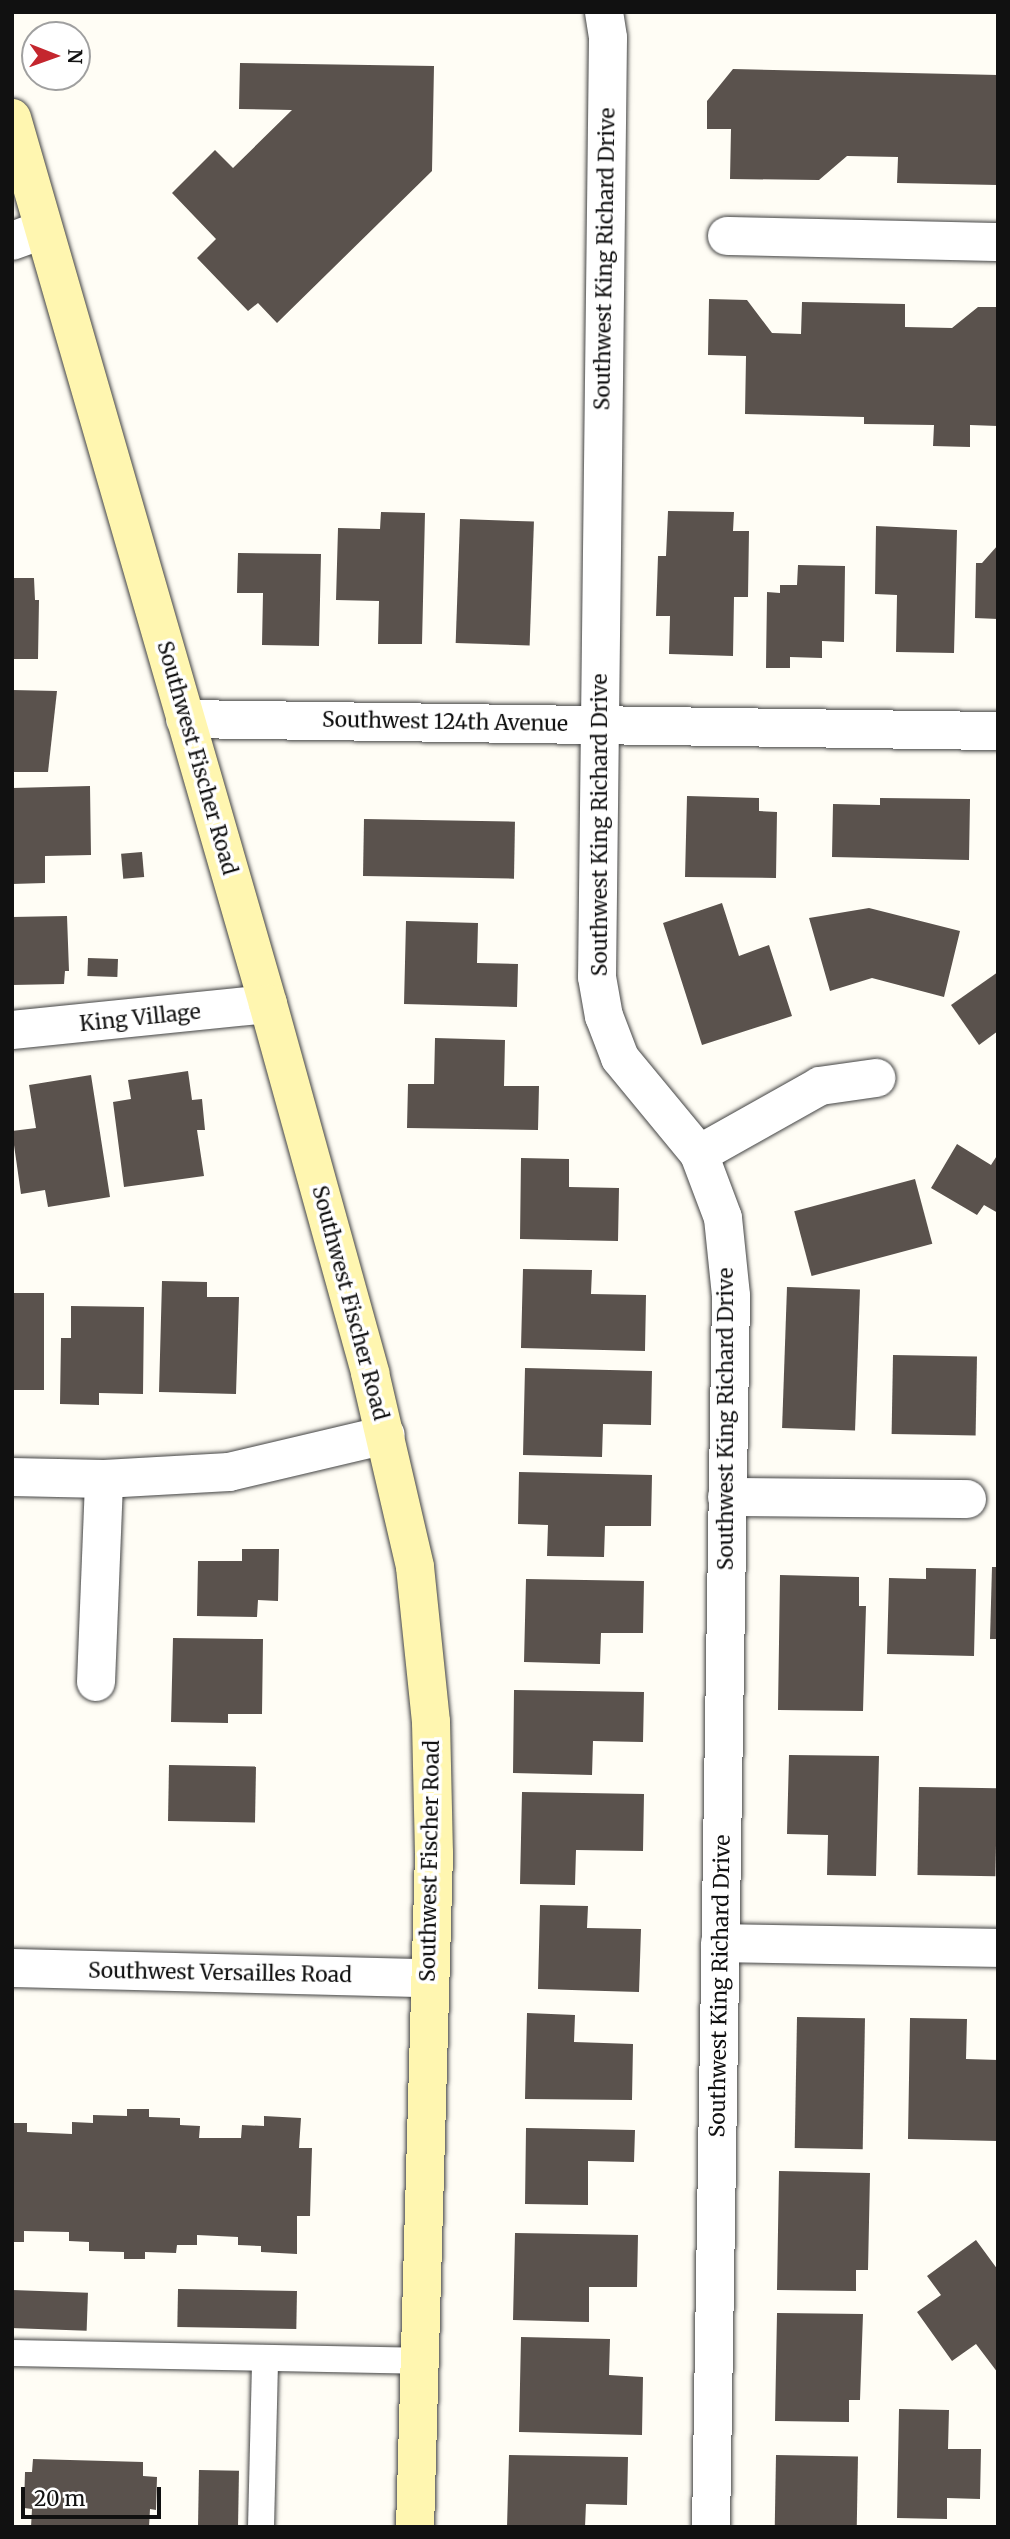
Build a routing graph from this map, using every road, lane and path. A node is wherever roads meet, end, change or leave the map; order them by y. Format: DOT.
graph roads {
  1 [pos="604,12"];
  2 [pos="12,118"];
  3 [pos="28,236"];
  4 [pos="727,236"];
  5 [pos="998,242"];
  6 [pos="185,719"];
  7 [pos="600,724"];
  8 [pos="998,731"];
  9 [pos="268,1004"];
  10 [pos="12,1030"];
  11 [pos="876,1079"];
  12 [pos="699,1154"];
  13 [pos="386,1436"];
  14 [pos="12,1477"];
  15 [pos="104,1479"];
  16 [pos="727,1497"];
  17 [pos="967,1499"];
  18 [pos="96,1682"];
  19 [pos="720,1944"];
  20 [pos="998,1948"];
  21 [pos="12,1968"];
  22 [pos="429,1978"];
  23 [pos="12,2353"];
  24 [pos="265,2358"];
  25 [pos="419,2361"];
  26 [pos="261,2527"];
  27 [pos="415,2527"];
  28 [pos="711,2527"];
  1 -- 7 [label="street, Southwest King Richard Drive"];
  2 -- 3 [label="street, Southwest Fischer Road"];
  3 -- 6 [label="street, Southwest Fischer Road"];
  4 -- 5 [label="street"];
  6 -- 7 [label="street, Southwest 124th Avenue"];
  6 -- 9 [label="street, Southwest Fischer Road"];
  7 -- 8 [label="street, Southwest 124th Avenue"];
  7 -- 12 [label="street, Southwest King Richard Drive"];
  9 -- 10 [label="street, King Village"];
  9 -- 13 [label="street, Southwest Fischer Road"];
  11 -- 12 [label="street"];
  12 -- 16 [label="street, Southwest King Richard Drive"];
  13 -- 15 [label="street"];
  13 -- 22 [label="street, Southwest Fischer Road"];
  14 -- 15 [label="street"];
  15 -- 18 [label="street"];
  16 -- 17 [label="street"];
  16 -- 19 [label="street, Southwest King Richard Drive"];
  19 -- 20 [label="street"];
  19 -- 28 [label="street, Southwest King Richard Drive"];
  21 -- 22 [label="street, Southwest Versailles Road"];
  22 -- 25 [label="street, Southwest Fischer Road"];
  23 -- 24 [label="lane"];
  24 -- 25 [label="lane"];
  24 -- 26 [label="lane"];
  25 -- 27 [label="street, Southwest Fischer Road"];
}
